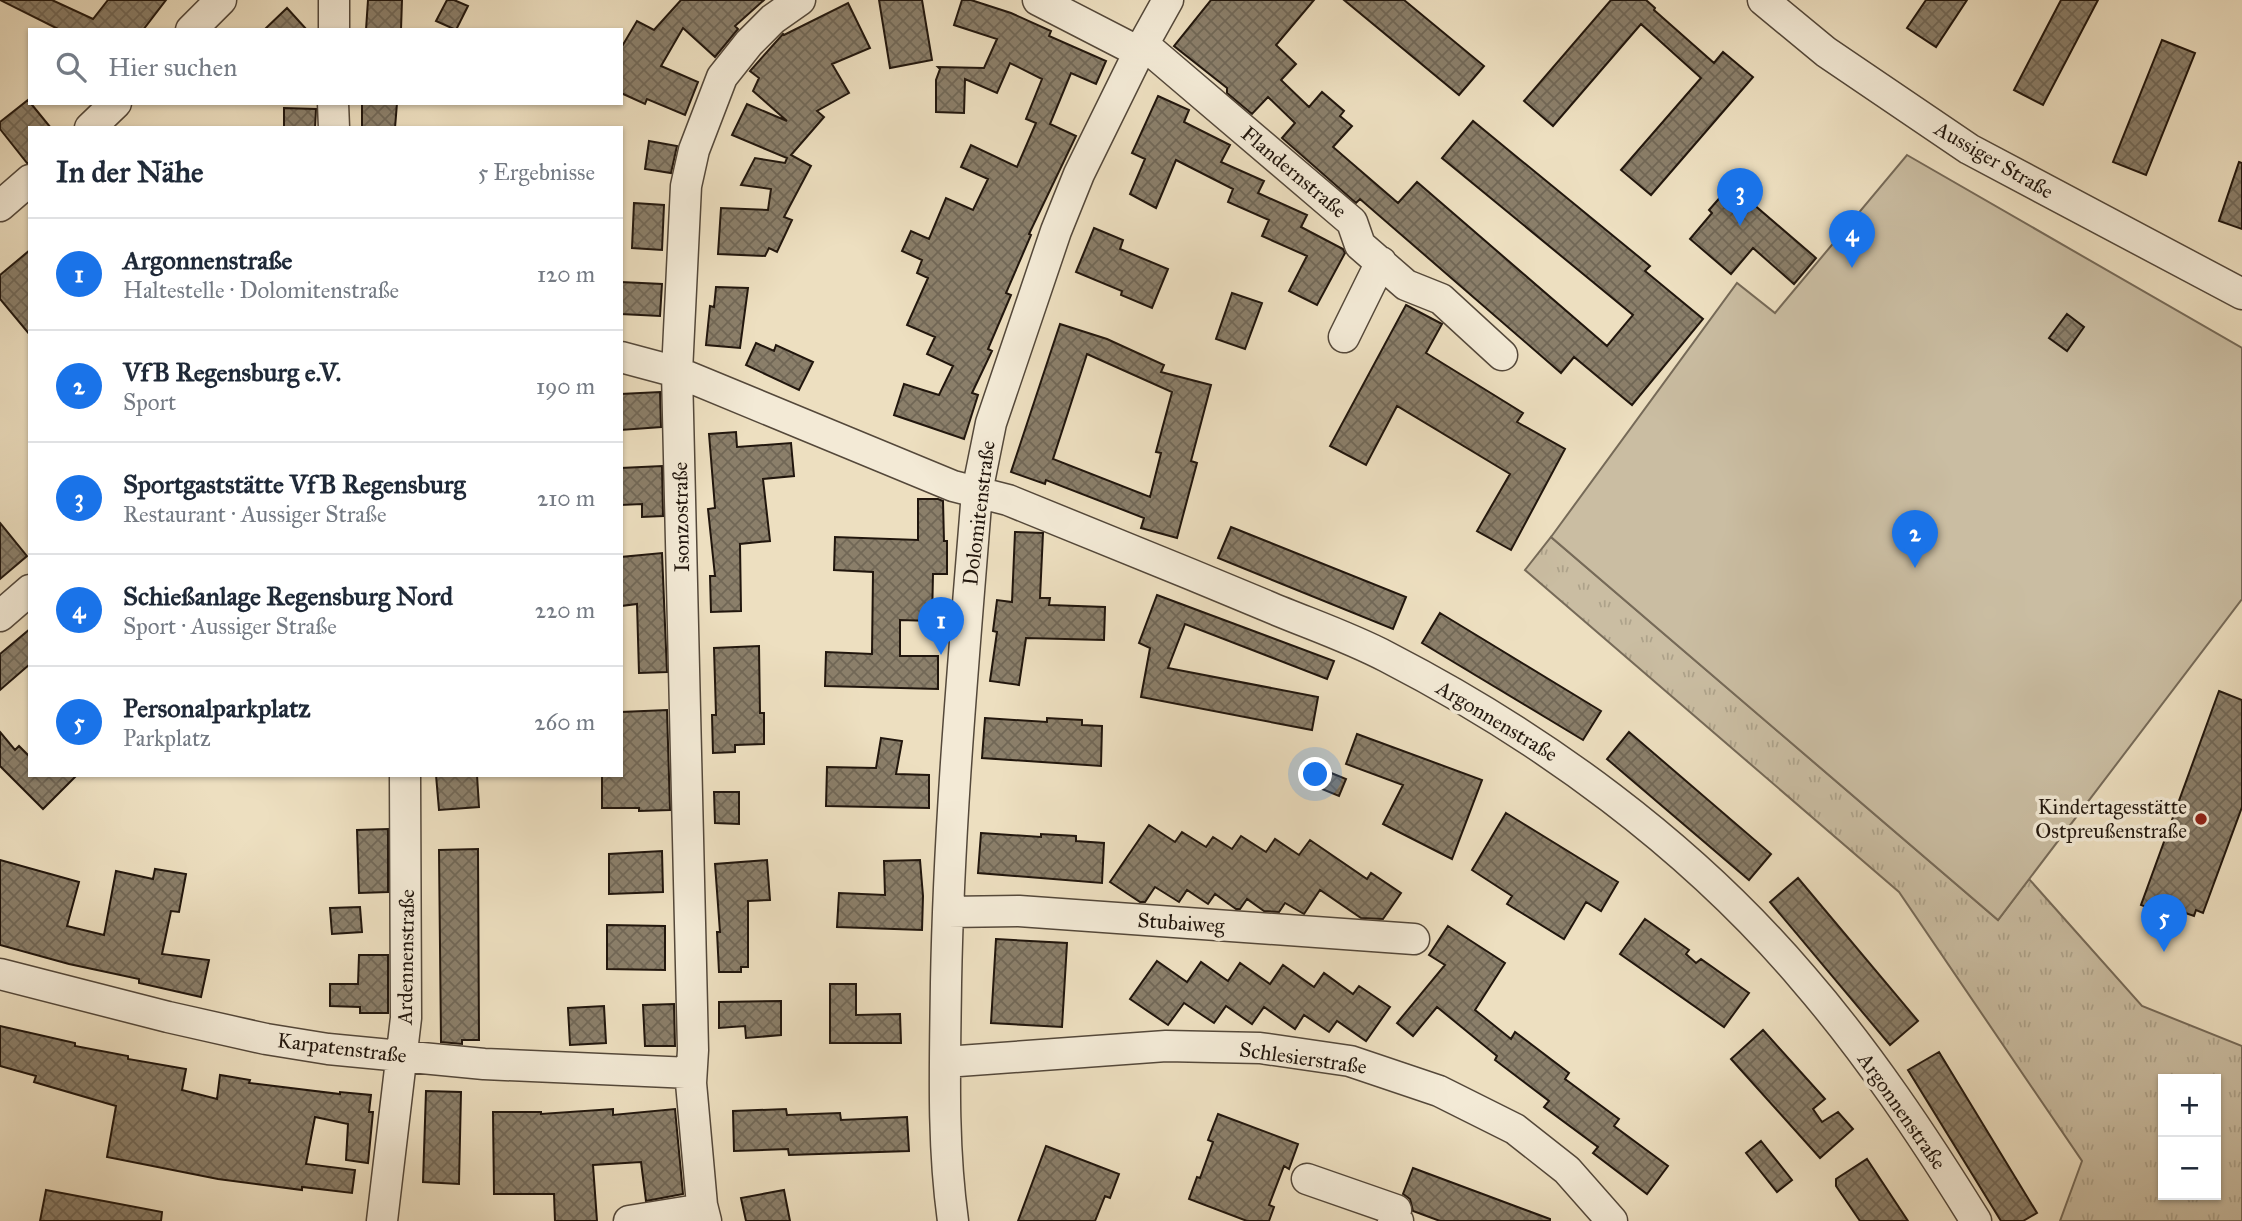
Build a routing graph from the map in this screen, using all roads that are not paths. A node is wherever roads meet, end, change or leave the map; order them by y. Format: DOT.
graph roads {
  1 [pos="221,0"];
  2 [pos="334,0"];
  3 [pos="800,0"];
  4 [pos="1038,0"];
  5 [pos="1168,0"];
  6 [pos="1763,0"];
  7 [pos="193,28"];
  8 [pos="334,28"];
  9 [pos="1141,48"];
  10 [pos="114,105"];
  11 [pos="333,105"];
  12 [pos="92,126"];
  13 [pos="334,126"];
  14 [pos="28,182"];
  15 [pos="0,206"];
  16 [pos="1381,262"];
  17 [pos="2242,294"];
  18 [pos="1344,337"];
  19 [pos="1502,355"];
  20 [pos="623,358"];
  21 [pos="677,372"];
  22 [pos="977,492"];
  23 [pos="28,592"];
  24 [pos="0,616"];
  25 [pos="405,777"];
  26 [pos="948,912"];
  27 [pos="1414,939"];
  28 [pos="0,974"];
  29 [pos="403,1056"];
  30 [pos="945,1062"];
  31 [pos="691,1073"];
  32 [pos="1307,1179"];
  33 [pos="704,1215"];
  34 [pos="383,1221"];
  35 [pos="629,1221"];
  36 [pos="953,1221"];
  37 [pos="1398,1221"];
  38 [pos="1612,1221"];
  39 [pos="1976,1221"];
  1 -- 7 [label="street"];
  2 -- 8 [label="street"];
  3 -- 21 [label="street, Isonzostraße"];
  4 -- 9 [label="street"];
  5 -- 9 [label="street, Dolomitenstraße"];
  6 -- 17 [label="street, Aussiger Straße"];
  9 -- 16 [label="street, Flandernstraße"];
  9 -- 22 [label="street, Dolomitenstraße"];
  10 -- 12 [label="street"];
  11 -- 13 [label="street"];
  14 -- 15 [label="street"];
  16 -- 18 [label="street"];
  16 -- 19 [label="street, Flandernstraße"];
  20 -- 21 [label="street, Argonnenstraße"];
  21 -- 22 [label="street, Argonnenstraße"];
  21 -- 31 [label="street, Isonzostraße"];
  22 -- 26 [label="street, Dolomitenstraße"];
  22 -- 39 [label="street, Argonnenstraße"];
  23 -- 24 [label="street"];
  25 -- 29 [label="street, Ardennenstraße"];
  26 -- 27 [label="street, Stubaiweg"];
  26 -- 30 [label="street, Dolomitenstraße"];
  28 -- 29 [label="street, Karpatenstraße"];
  29 -- 31 [label="street, Karpatenstraße"];
  29 -- 34 [label="street, Ardennenstraße"];
  30 -- 36 [label="street, Dolomitenstraße"];
  30 -- 38 [label="street, Schlesierstraße"];
  31 -- 33 [label="street, Isonzostraße"];
  32 -- 37 [label="street"];
  33 -- 35 [label="street"];
}
